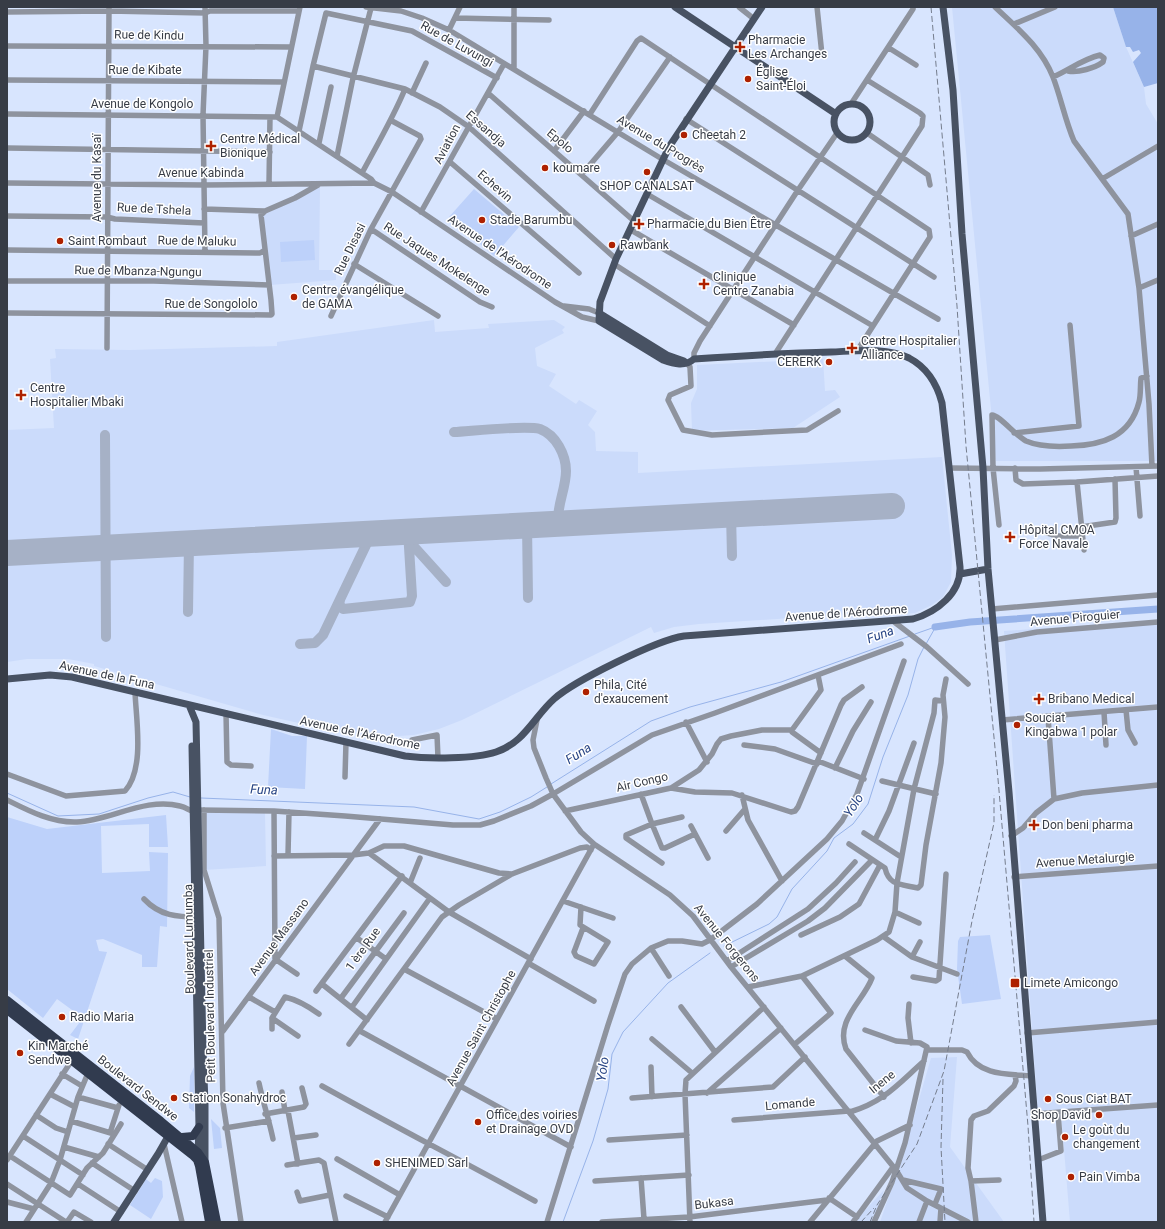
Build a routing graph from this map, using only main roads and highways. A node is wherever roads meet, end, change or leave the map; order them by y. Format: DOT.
graph roads {
  1 [pos="675,7"];
  2 [pos="762,7"];
  3 [pos="942,7"];
  4 [pos="735,48"];
  5 [pos="836,114"];
  6 [pos="988,569"];
  7 [pos="960,574"];
  8 [pos="7,680"];
  9 [pos="186,704"];
  10 [pos="204,709"];
  11 [pos="195,720"];
  12 [pos="198,917"];
  13 [pos="7,1000"];
  14 [pos="7,1010"];
  15 [pos="199,1127"];
  16 [pos="170,1132"];
  17 [pos="182,1137"];
  18 [pos="200,1158"];
  19 [pos="114,1222"];
  20 [pos="209,1222"];
  21 [pos="217,1222"];
  22 [pos="1042,1222"];
  1 -- 4 [label="main road"];
  2 -- 4 [label="main road"];
  3 -- 6 [label="main road"];
  4 -- 5 [label="main road"];
  4 -- 7 [label="main road"];
  5 -- 5 [label="main road"];
  6 -- 7 [label="main road"];
  6 -- 22 [label="main road"];
  7 -- 10 [label="main road, Avenue de l’Aérodrome"];
  8 -- 9 [label="main road, Avenue de la Funa"];
  9 -- 10 [label="main road, Avenue de la Funa"];
  9 -- 11 [label="main road, Boulevard Lumumba"];
  10 -- 11 [label="main road"];
  11 -- 12 [label="main road, Boulevard Lumumba"];
  12 -- 15 [label="main road, Boulevard Lumumba"];
  12 -- 18 [label="main road, Boulevard Lumumba"];
  13 -- 16 [label="highway, Boulevard Sendwe"];
  14 -- 16 [label="highway, Boulevard Sendwe"];
  15 -- 17 [label="highway"];
  15 -- 18 [label="main road, Boulevard Lumumba"];
  16 -- 17 [label="highway, Boulevard Sendwe"];
  16 -- 18 [label="highway, Boulevard Sendwe"];
  16 -- 19 [label="main road"];
  17 -- 18 [label="highway, Boulevard Sendwe"];
  18 -- 20 [label="highway, Boulevard Lumumba"];
  18 -- 21 [label="highway, Boulevard Lumumba"];
}
